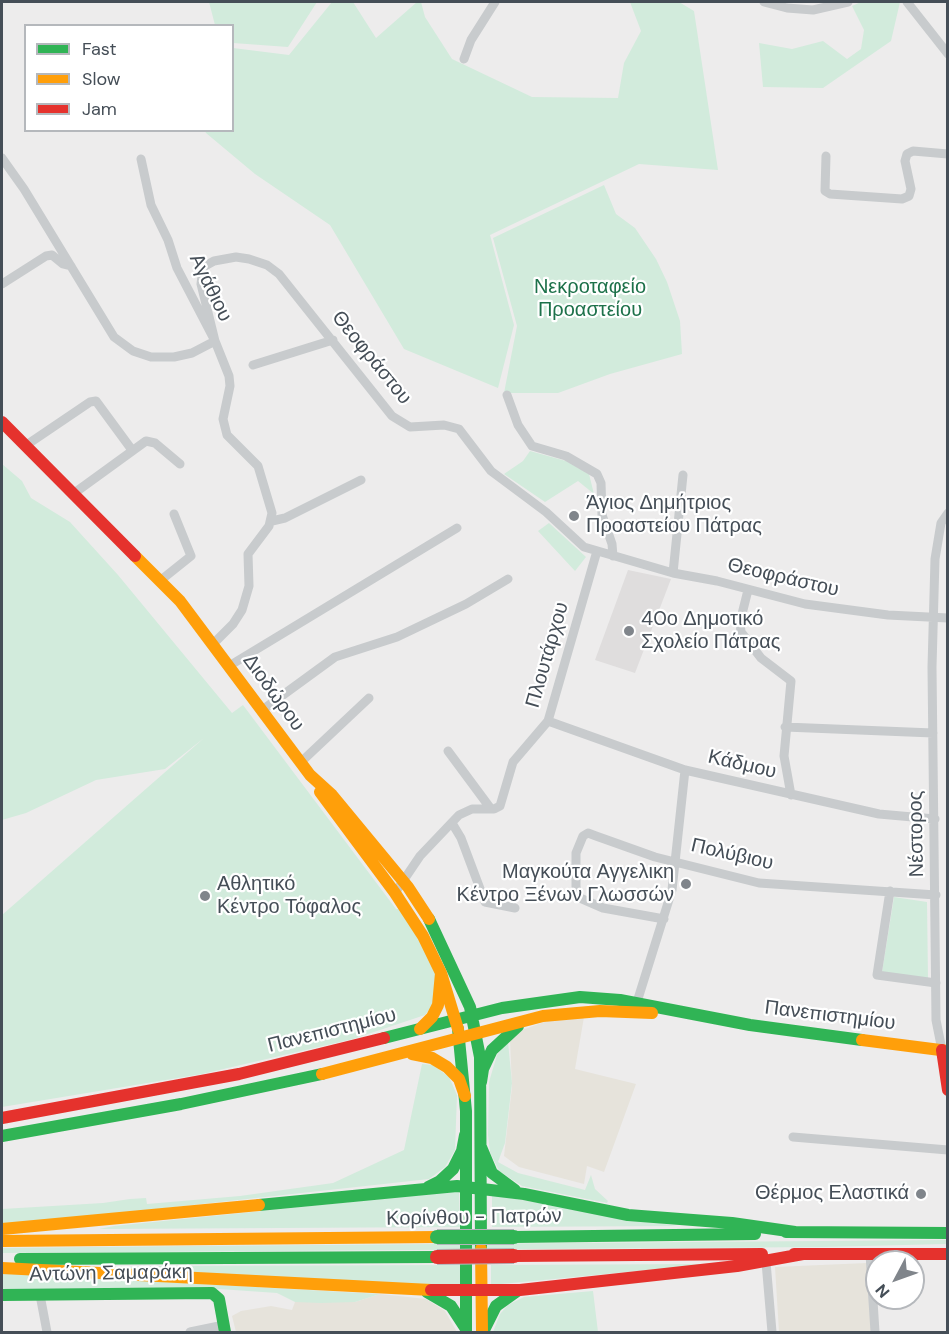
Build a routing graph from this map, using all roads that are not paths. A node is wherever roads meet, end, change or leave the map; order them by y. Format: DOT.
graph roads {
  1 [pos="495,2"];
  2 [pos="764,2"];
  3 [pos="848,2"];
  4 [pos="907,2"];
  5 [pos="948,54"];
  6 [pos="464,58"];
  7 [pos="948,154"];
  8 [pos="826,156"];
  9 [pos="2,158"];
  10 [pos="141,159"];
  11 [pos="71,266"];
  12 [pos="2,284"];
  13 [pos="333,340"];
  14 [pos="215,341"];
  15 [pos="253,365"];
  16 [pos="507,395"];
  17 [pos="2,422"];
  18 [pos="25,447"];
  19 [pos="132,450"];
  20 [pos="180,464"];
  21 [pos="684,475"];
  22 [pos="361,480"];
  23 [pos="73,494"];
  24 [pos="948,513"];
  25 [pos="174,514"];
  26 [pos="272,521"];
  27 [pos="457,528"];
  28 [pos="597,551"];
  29 [pos="613,556"];
  30 [pos="672,573"];
  31 [pos="508,579"];
  32 [pos="161,580"];
  33 [pos="748,590"];
  34 [pos="933,618"];
  35 [pos="948,618"];
  36 [pos="213,644"];
  37 [pos="229,666"];
  38 [pos="369,698"];
  39 [pos="261,711"];
  40 [pos="548,721"];
  41 [pos="785,727"];
  42 [pos="933,733"];
  43 [pos="448,751"];
  44 [pos="301,762"];
  45 [pos="685,770"];
  46 [pos="310,775"];
  47 [pos="791,795"];
  48 [pos="491,809"];
  49 [pos="935,819"];
  50 [pos="452,823"];
  51 [pos="935,833"];
  52 [pos="948,834"];
  53 [pos="675,860"];
  54 [pos="936,876"];
  55 [pos="948,876"];
  56 [pos="403,880"];
  57 [pos="890,891"];
  58 [pos="395,893"];
  59 [pos="936,895"];
  60 [pos="515,908"];
  61 [pos="664,919"];
  62 [pos="937,944"];
  63 [pos="948,945"];
  64 [pos="441,973"];
  65 [pos="936,982"];
  66 [pos="637,1002"];
  67 [pos="672,1012"];
  68 [pos="472,1016"];
  69 [pos="531,1019"];
  70 [pos="456,1020"];
  71 [pos="418,1030"];
  72 [pos="476,1033"];
  73 [pos="461,1038"];
  74 [pos="945,1051"];
  75 [pos="407,1054"];
  76 [pos="481,1082"];
  77 [pos="948,1090"];
  78 [pos="465,1096"];
  79 [pos="2,1118"];
  80 [pos="465,1135"];
  81 [pos="2,1136"];
  82 [pos="793,1137"];
  83 [pos="481,1147"];
  84 [pos="948,1150"];
  85 [pos="465,1187"];
  86 [pos="480,1188"];
  87 [pos="422,1189"];
  88 [pos="524,1194"];
  89 [pos="2,1229"];
  90 [pos="795,1232"];
  91 [pos="948,1233"];
  92 [pos="2,1241"];
  93 [pos="803,1254"];
  94 [pos="865,1254"];
  95 [pos="925,1254"];
  96 [pos="948,1254"];
  97 [pos="2,1259"];
  98 [pos="766,1262"];
  99 [pos="2,1268"];
  100 [pos="417,1290"];
  101 [pos="520,1290"];
  102 [pos="466,1291"];
  103 [pos="481,1291"];
  104 [pos="40,1294"];
  105 [pos="2,1295"];
  106 [pos="874,1310"];
  107 [pos="225,1329"];
  108 [pos="466,1330"];
  109 [pos="47,1332"];
  110 [pos="190,1332"];
  111 [pos="482,1332"];
  112 [pos="772,1332"];
  113 [pos="875,1332"];
  1 -- 6 [label="street"];
  2 -- 3 [label="street"];
  4 -- 5 [label="street"];
  7 -- 8 [label="street"];
  9 -- 11 [label="street"];
  10 -- 14 [label="street, Αγάθιου"];
  11 -- 12 [label="street"];
  11 -- 14 [label="street"];
  13 -- 14 [label="street, Θεοφράστου"];
  13 -- 15 [label="street"];
  13 -- 28 [label="street, Θεοφράστου"];
  14 -- 26 [label="street, Αγάθιου"];
  16 -- 29 [label="street"];
  17 -- 18 [label="main road, Διοδώρου"];
  18 -- 19 [label="street"];
  18 -- 23 [label="main road, Διοδώρου"];
  19 -- 20 [label="street"];
  19 -- 23 [label="street"];
  21 -- 30 [label="street"];
  22 -- 26 [label="street"];
  23 -- 32 [label="main road, Διοδώρου"];
  24 -- 34 [label="street, Νέστορος"];
  25 -- 32 [label="street"];
  26 -- 36 [label="street"];
  27 -- 37 [label="street"];
  28 -- 29 [label="street, Θεοφράστου"];
  28 -- 40 [label="street, Πλουτάρχου"];
  29 -- 30 [label="street, Θεοφράστου"];
  30 -- 33 [label="street, Θεοφράστου"];
  31 -- 39 [label="street"];
  32 -- 36 [label="main road, Διοδώρου"];
  33 -- 34 [label="street, Θεοφράστου"];
  33 -- 41 [label="street"];
  34 -- 35 [label="street, Θεοφράστου"];
  34 -- 42 [label="street, Νέστορος"];
  36 -- 37 [label="main road, Διοδώρου"];
  37 -- 39 [label="main road, Διοδώρου"];
  38 -- 44 [label="street"];
  39 -- 44 [label="main road, Διοδώρου"];
  40 -- 45 [label="street, Κάδμου"];
  40 -- 48 [label="street, Πλουτάρχου"];
  41 -- 42 [label="street"];
  41 -- 47 [label="street"];
  42 -- 49 [label="street, Νέστορος"];
  43 -- 48 [label="street"];
  44 -- 46 [label="main road, Διοδώρου"];
  45 -- 47 [label="street, Κάδμου"];
  45 -- 53 [label="street"];
  46 -- 56 [label="main road, Διοδώρου"];
  46 -- 58 [label="main road"];
  47 -- 49 [label="street, Κάδμου"];
  48 -- 50 [label="street"];
  49 -- 51 [label="street, Νέστορος"];
  50 -- 56 [label="street"];
  50 -- 60 [label="street"];
  51 -- 52 [label="street"];
  51 -- 54 [label="street, Νέστορος"];
  53 -- 57 [label="street, Πολύβιου"];
  53 -- 61 [label="street"];
  53 -- 61 [label="street, Πολύβιου"];
  54 -- 55 [label="street"];
  54 -- 59 [label="street, Νέστορος"];
  56 -- 58 [label="street"];
  56 -- 68 [label="main road, Διοδώρου"];
  57 -- 59 [label="street, Πολύβιου"];
  57 -- 65 [label="street"];
  58 -- 64 [label="main road"];
  59 -- 62 [label="street, Νέστορος"];
  61 -- 66 [label="street"];
  62 -- 63 [label="street"];
  62 -- 65 [label="street, Νέστορος"];
  64 -- 70 [label="main road"];
  64 -- 71 [label="main road"];
  65 -- 74 [label="street, Νέστορος"];
  66 -- 67 [label="main road, Πανεπιστημίου"];
  66 -- 68 [label="main road, Πανεπιστημίου"];
  67 -- 69 [label="main road, Πανεπιστημίου"];
  67 -- 74 [label="main road, Πανεπιστημίου"];
  68 -- 70 [label="main road, Πανεπιστημίου"];
  68 -- 72 [label="main road, Διοδώρου"];
  69 -- 72 [label="main road, Πανεπιστημίου"];
  69 -- 76 [label="main road"];
  70 -- 71 [label="main road, Πανεπιστημίου"];
  70 -- 73 [label="main road"];
  71 -- 79 [label="main road, Πανεπιστημίου"];
  72 -- 73 [label="main road, Πανεπιστημίου"];
  72 -- 76 [label="main road, Διοδώρου"];
  73 -- 75 [label="main road, Πανεπιστημίου"];
  73 -- 78 [label="main road"];
  74 -- 77 [label="main road"];
  75 -- 78 [label="main road"];
  75 -- 81 [label="main road, Πανεπιστημίου"];
  76 -- 83 [label="main road"];
  78 -- 80 [label="main road"];
  80 -- 85 [label="main road"];
  80 -- 87 [label="main road"];
  82 -- 84 [label="street"];
  83 -- 86 [label="main road"];
  83 -- 88 [label="main road"];
  85 -- 86 [label="main road"];
  85 -- 87 [label="main road"];
  85 -- 102 [label="main road"];
  86 -- 88 [label="main road"];
  86 -- 103 [label="main road"];
  87 -- 89 [label="main road"];
  88 -- 90 [label="main road"];
  90 -- 91 [label="main road, Κορίνθου - Πατρών"];
  90 -- 92 [label="main road, Κορίνθου - Πατρών, bridge"];
  93 -- 94 [label="main road, Κορίνθου - Πατρών"];
  93 -- 97 [label="main road, Κορίνθου - Πατρών, bridge"];
  93 -- 98 [label="main road"];
  95 -- 96 [label="main road, Κορίνθου - Πατρών"];
  98 -- 101 [label="main road"];
  98 -- 112 [label="street"];
  99 -- 100 [label="main road"];
  100 -- 102 [label="main road"];
  100 -- 108 [label="main road"];
  101 -- 103 [label="main road"];
  101 -- 111 [label="main road"];
  102 -- 103 [label="main road"];
  102 -- 108 [label="main road"];
  103 -- 111 [label="main road"];
  104 -- 105 [label="main road, Αντώνη Σαμαράκη"];
  104 -- 107 [label="main road, Αντώνη Σαμαράκη"];
  104 -- 109 [label="street"];
  106 -- 113 [label="street"];
  107 -- 110 [label="street"];
}
